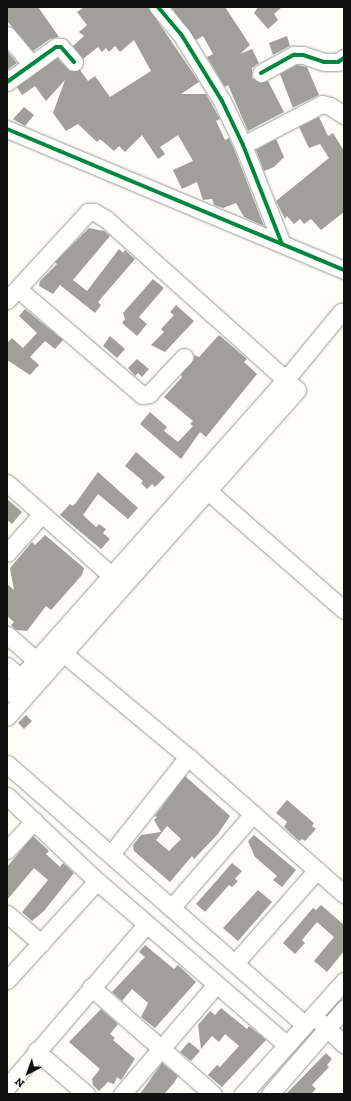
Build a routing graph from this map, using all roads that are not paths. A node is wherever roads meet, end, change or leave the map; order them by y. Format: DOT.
graph roads {
  1 [pos="158,7"];
  2 [pos="7,35"];
  3 [pos="344,58"];
  4 [pos="74,62"];
  5 [pos="31,64"];
  6 [pos="260,73"];
  7 [pos="7,82"];
  8 [pos="344,115"];
  9 [pos="7,129"];
  10 [pos="243,145"];
  11 [pos="282,244"];
  12 [pos="344,270"];
  13 [pos="12,295"];
  14 [pos="341,312"];
  15 [pos="184,357"];
  16 [pos="286,379"];
  17 [pos="7,483"];
  18 [pos="208,492"];
  19 [pos="42,514"];
  20 [pos="7,553"];
  21 [pos="111,575"];
  22 [pos="344,610"];
  23 [pos="7,635"];
  24 [pos="63,653"];
  25 [pos="36,660"];
  26 [pos="7,666"];
  27 [pos="20,678"];
  28 [pos="7,693"];
  29 [pos="7,717"];
  30 [pos="188,757"];
  31 [pos="7,764"];
  32 [pos="7,796"];
  33 [pos="253,814"];
  34 [pos="34,821"];
  35 [pos="7,850"];
  36 [pos="111,854"];
  37 [pos="317,870"];
  38 [pos="97,881"];
  39 [pos="344,894"];
  40 [pos="171,908"];
  41 [pos="7,914"];
  42 [pos="146,925"];
  43 [pos="41,943"];
  44 [pos="235,963"];
  45 [pos="7,980"];
  46 [pos="344,981"];
  47 [pos="215,986"];
  48 [pos="91,987"];
  49 [pos="330,997"];
  50 [pos="344,1010"];
  51 [pos="309,1020"];
  52 [pos="327,1029"];
  53 [pos="344,1044"];
  54 [pos="287,1046"];
  55 [pos="162,1050"];
  56 [pos="36,1051"];
  57 [pos="7,1087"];
  58 [pos="86,1094"];
  59 [pos="122,1094"];
  60 [pos="213,1094"];
  61 [pos="243,1094"];
  62 [pos="270,1094"];
  1 -- 10 [label="street"];
  2 -- 5 [label="street"];
  3 -- 6 [label="street"];
  4 -- 5 [label="street"];
  5 -- 7 [label="street"];
  8 -- 10 [label="street"];
  9 -- 11 [label="street"];
  10 -- 11 [label="street"];
  11 -- 12 [label="street"];
  13 -- 15 [label="street"];
  13 -- 16 [label="street"];
  14 -- 16 [label="street"];
  16 -- 18 [label="street"];
  16 -- 21 [label="street"];
  17 -- 19 [label="street"];
  18 -- 22 [label="street"];
  18 -- 24 [label="street"];
  19 -- 20 [label="street"];
  19 -- 21 [label="street"];
  21 -- 25 [label="street"];
  23 -- 25 [label="street"];
  24 -- 29 [label="street"];
  24 -- 30 [label="street"];
  25 -- 27 [label="street"];
  26 -- 27 [label="street"];
  27 -- 28 [label="street"];
  30 -- 33 [label="street"];
  30 -- 36 [label="street"];
  31 -- 36 [label="street"];
  32 -- 34 [label="street"];
  33 -- 37 [label="street"];
  33 -- 40 [label="street"];
  34 -- 35 [label="street"];
  34 -- 38 [label="street"];
  36 -- 40 [label="street"];
  37 -- 39 [label="street"];
  37 -- 44 [label="street"];
  38 -- 42 [label="street"];
  38 -- 43 [label="street"];
  40 -- 44 [label="street"];
  41 -- 43 [label="street"];
  42 -- 47 [label="street"];
  42 -- 48 [label="street"];
  43 -- 45 [label="street"];
  44 -- 51 [label="street"];
  46 -- 49 [label="street"];
  47 -- 54 [label="street"];
  47 -- 55 [label="street"];
  48 -- 55 [label="street"];
  48 -- 56 [label="street"];
  49 -- 50 [label="street"];
  49 -- 51 [label="street"];
  50 -- 52 [label="street"];
  51 -- 52 [label="street"];
  51 -- 54 [label="street"];
  52 -- 53 [label="street"];
  52 -- 62 [label="street"];
  54 -- 61 [label="street"];
  55 -- 59 [label="street"];
  55 -- 60 [label="street"];
  56 -- 57 [label="street"];
  56 -- 58 [label="street"];
}
